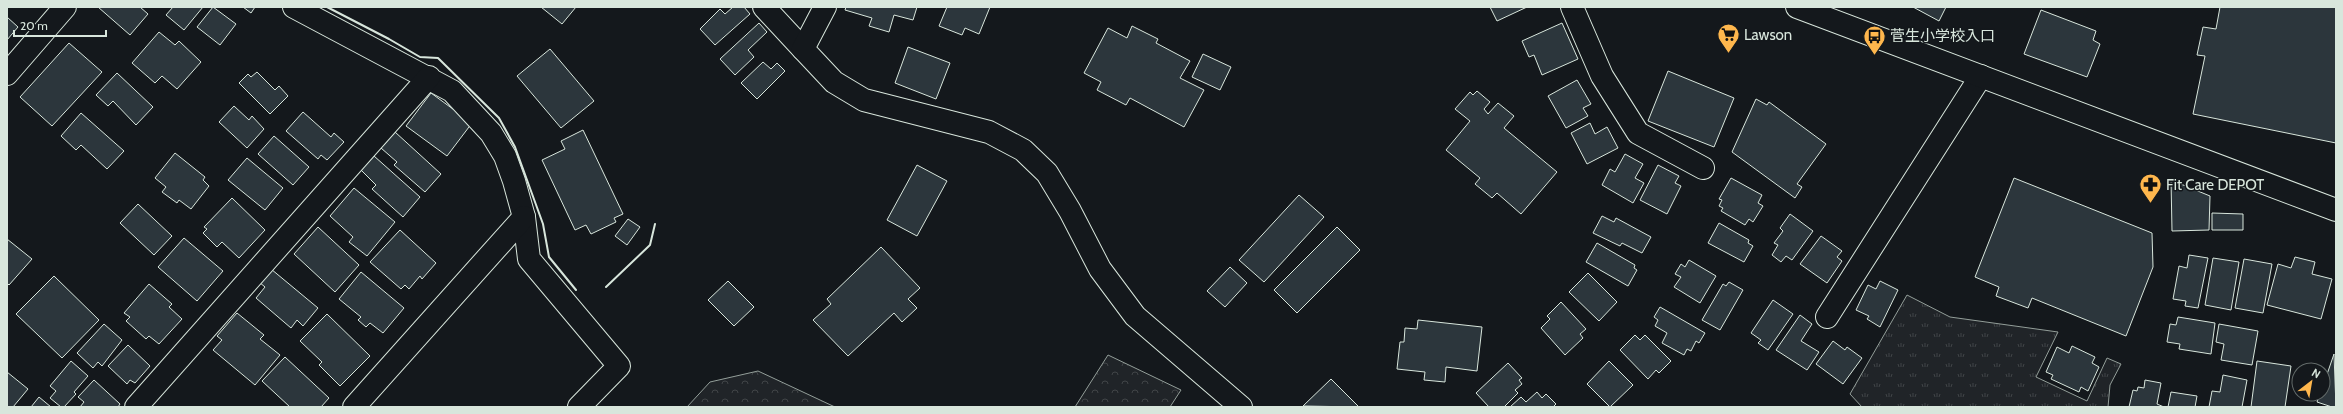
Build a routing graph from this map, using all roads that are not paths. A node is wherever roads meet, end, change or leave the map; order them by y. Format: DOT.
graph roads {
  1 [pos="65,7"];
  2 [pos="294,7"];
  3 [pos="764,7"];
  4 [pos="825,7"];
  5 [pos="1572,7"];
  6 [pos="1797,7"];
  7 [pos="803,49"];
  8 [pos="7,74"];
  9 [pos="1981,76"];
  10 [pos="429,77"];
  11 [pos="1703,168"];
  12 [pos="2336,210"];
  13 [pos="524,217"];
  14 [pos="1827,317"];
  15 [pos="136,407"];
  16 [pos="354,407"];
  17 [pos="579,407"];
  18 [pos="1241,407"];
  1 -- 8 [label="street"];
  2 -- 10 [label="street"];
  3 -- 7 [label="street"];
  4 -- 7 [label="street"];
  5 -- 11 [label="street"];
  6 -- 9 [label="street"];
  7 -- 18 [label="street"];
  9 -- 12 [label="street"];
  9 -- 14 [label="street"];
  10 -- 13 [label="street"];
  10 -- 15 [label="street"];
  13 -- 16 [label="street"];
  13 -- 17 [label="street"];
}
